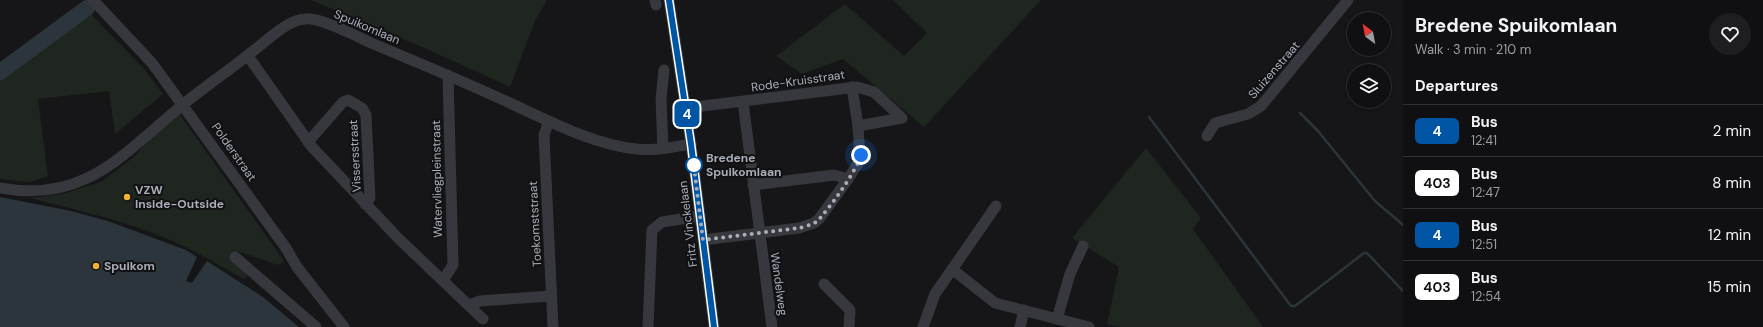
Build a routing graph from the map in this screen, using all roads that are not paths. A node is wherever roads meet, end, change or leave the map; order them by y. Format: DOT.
graph roads {
  1 [pos="93,0"];
  2 [pos="668,0"];
  3 [pos="1348,0"];
  4 [pos="248,56"];
  5 [pos="664,70"];
  6 [pos="448,75"];
  7 [pos="852,87"];
  8 [pos="743,102"];
  9 [pos="184,104"];
  10 [pos="686,108"];
  11 [pos="549,121"];
  12 [pos="858,126"];
  13 [pos="1207,136"];
  14 [pos="308,142"];
  15 [pos="691,144"];
  16 [pos="663,148"];
  17 [pos="848,179"];
  18 [pos="753,185"];
  19 [pos="0,188"];
  20 [pos="365,204"];
  21 [pos="996,206"];
  22 [pos="700,216"];
  23 [pos="759,234"];
  24 [pos="703,240"];
  25 [pos="1083,246"];
  26 [pos="235,257"];
  27 [pos="952,269"];
  28 [pos="443,280"];
  29 [pos="824,284"];
  30 [pos="552,296"];
  31 [pos="469,305"];
  32 [pos="1024,310"];
  33 [pos="483,319"];
  34 [pos="1057,319"];
  35 [pos="316,327"];
  36 [pos="344,327"];
  37 [pos="553,327"];
  38 [pos="648,327"];
  39 [pos="714,327"];
  40 [pos="772,327"];
  41 [pos="849,327"];
  42 [pos="923,327"];
  43 [pos="1020,327"];
  44 [pos="1089,327"];
  1 -- 9 [label="street, Polderstraat"];
  2 -- 10 [label="street, Fritz Vinckelaan"];
  3 -- 13 [label="street, Sluizenstraat"];
  4 -- 6 [label="street, Spuikomlaan"];
  4 -- 9 [label="street, Spuikomlaan"];
  4 -- 14 [label="street, Vissersstraat"];
  5 -- 16 [label="street"];
  6 -- 11 [label="street, Spuikomlaan"];
  6 -- 28 [label="street, Watervliegpleinstraat"];
  7 -- 8 [label="street, Rode-Kruisstraat"];
  7 -- 12 [label="street"];
  7 -- 12 [label="street, Rode-Kruisstraat"];
  8 -- 10 [label="street, Rode-Kruisstraat"];
  8 -- 18 [label="street, Wandelweg"];
  9 -- 19 [label="street, Spuikomlaan"];
  9 -- 36 [label="street, Polderstraat"];
  10 -- 15 [label="street, Fritz Vinckelaan"];
  11 -- 16 [label="street, Spuikomlaan"];
  11 -- 30 [label="street, Toekomststraat"];
  12 -- 17 [label="street"];
  14 -- 20 [label="street, Vissersstraat"];
  14 -- 20 [label="street, Vissersstraat"];
  15 -- 16 [label="street, Spuikomlaan"];
  15 -- 22 [label="street, Fritz Vinckelaan"];
  17 -- 18 [label="street"];
  17 -- 23 [label="street"];
  18 -- 23 [label="street, Wandelweg"];
  20 -- 28 [label="street, Vissersstraat"];
  21 -- 27 [label="street"];
  22 -- 24 [label="street, Fritz Vinckelaan"];
  22 -- 38 [label="street"];
  23 -- 24 [label="street"];
  23 -- 40 [label="street, Wandelweg"];
  24 -- 39 [label="street, Fritz Vinckelaan"];
  25 -- 34 [label="street"];
  26 -- 35 [label="street"];
  27 -- 32 [label="street"];
  27 -- 42 [label="street"];
  28 -- 31 [label="street, Vissersstraat"];
  29 -- 41 [label="street"];
  30 -- 31 [label="street"];
  30 -- 37 [label="street, Toekomststraat"];
  31 -- 33 [label="street, Vissersstraat"];
  32 -- 34 [label="street"];
  32 -- 43 [label="street"];
  34 -- 44 [label="street"];
}
